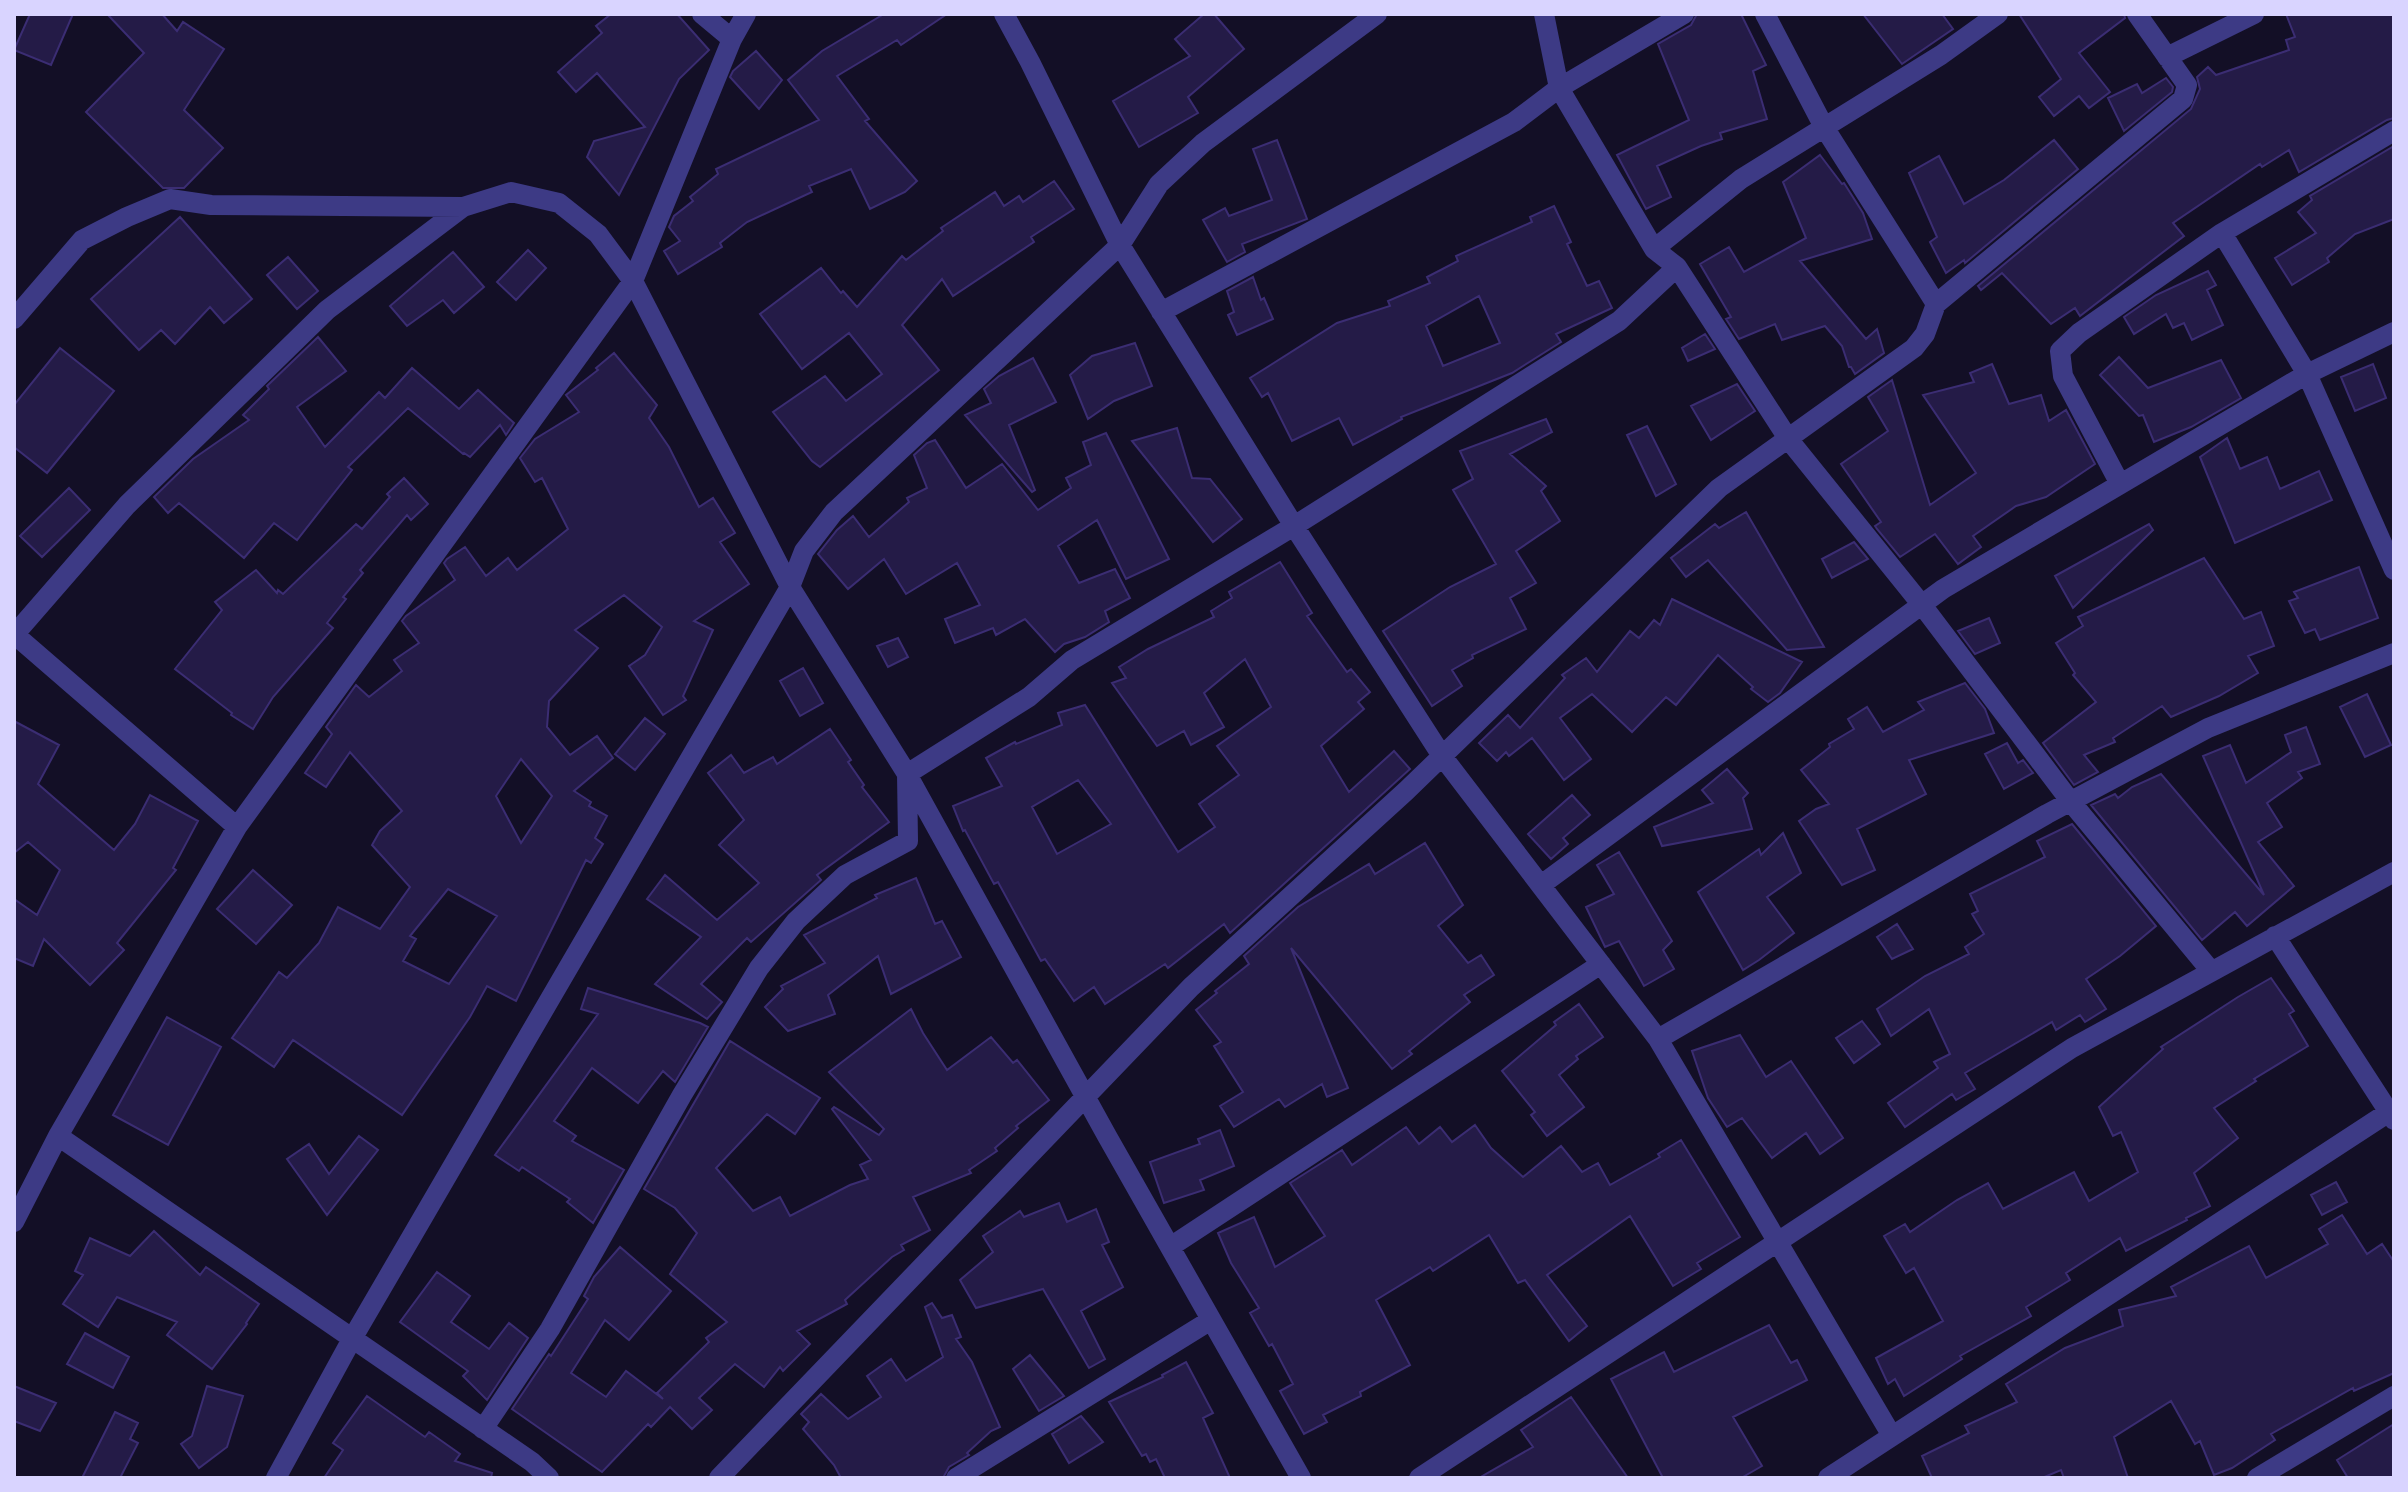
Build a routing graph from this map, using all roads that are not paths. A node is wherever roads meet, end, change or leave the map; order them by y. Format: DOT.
graph roads {
  1 [pos="702,14"];
  2 [pos="746,14"];
  3 [pos="1004,14"];
  4 [pos="1544,14"];
  5 [pos="1684,14"];
  6 [pos="1765,14"];
  7 [pos="1998,14"];
  8 [pos="2137,14"];
  9 [pos="2254,14"];
  10 [pos="1373,15"];
  11 [pos="732,39"];
  12 [pos="2167,57"];
  13 [pos="1559,88"];
  14 [pos="1824,127"];
  15 [pos="2394,131"];
  16 [pos="463,207"];
  17 [pos="2222,233"];
  18 [pos="1120,245"];
  19 [pos="1654,249"];
  20 [pos="1677,267"];
  21 [pos="633,281"];
  22 [pos="1936,304"];
  23 [pos="1161,312"];
  24 [pos="14,319"];
  25 [pos="2394,332"];
  26 [pos="2307,374"];
  27 [pos="1789,440"];
  28 [pos="2120,484"];
  29 [pos="1294,526"];
  30 [pos="2394,570"];
  31 [pos="790,587"];
  32 [pos="1922,605"];
  33 [pos="14,635"];
  34 [pos="2394,653"];
  35 [pos="1442,756"];
  36 [pos="907,774"];
  37 [pos="2071,802"];
  38 [pos="237,827"];
  39 [pos="2394,872"];
  40 [pos="1541,885"];
  41 [pos="2275,936"];
  42 [pos="1601,964"];
  43 [pos="2211,971"];
  44 [pos="1658,1039"];
  45 [pos="1084,1096"];
  46 [pos="2392,1116"];
  47 [pos="58,1136"];
  48 [pos="14,1222"];
  49 [pos="1777,1242"];
  50 [pos="1170,1247"];
  51 [pos="1211,1320"];
  52 [pos="352,1339"];
  53 [pos="2394,1396"];
  54 [pos="483,1429"];
  55 [pos="1892,1436"];
  56 [pos="276,1478"];
  57 [pos="549,1478"];
  58 [pos="719,1478"];
  59 [pos="956,1478"];
  60 [pos="1301,1478"];
  61 [pos="1419,1478"];
  62 [pos="1828,1478"];
  63 [pos="2257,1478"];
  1 -- 11 [label="street"];
  2 -- 11 [label="street"];
  3 -- 18 [label="street"];
  4 -- 13 [label="street"];
  5 -- 13 [label="street"];
  6 -- 14 [label="street"];
  7 -- 14 [label="street"];
  8 -- 12 [label="street"];
  9 -- 12 [label="street"];
  10 -- 18 [label="street"];
  11 -- 21 [label="street"];
  12 -- 22 [label="street"];
  13 -- 19 [label="street"];
  13 -- 23 [label="street"];
  14 -- 19 [label="street"];
  14 -- 22 [label="street"];
  15 -- 17 [label="street"];
  16 -- 21 [label="street"];
  16 -- 24 [label="street"];
  16 -- 33 [label="street"];
  17 -- 26 [label="street"];
  17 -- 28 [label="street"];
  18 -- 23 [label="street"];
  18 -- 31 [label="street"];
  19 -- 20 [label="street"];
  20 -- 27 [label="street"];
  20 -- 29 [label="street"];
  21 -- 31 [label="street"];
  21 -- 38 [label="street"];
  22 -- 27 [label="street"];
  23 -- 29 [label="street"];
  25 -- 26 [label="street"];
  26 -- 28 [label="street"];
  26 -- 30 [label="street"];
  27 -- 32 [label="street"];
  27 -- 35 [label="street"];
  28 -- 32 [label="street"];
  29 -- 35 [label="street"];
  29 -- 36 [label="street"];
  31 -- 36 [label="street"];
  31 -- 52 [label="street"];
  32 -- 37 [label="street"];
  32 -- 40 [label="street"];
  33 -- 38 [label="street"];
  34 -- 37 [label="street"];
  35 -- 40 [label="street"];
  35 -- 45 [label="street"];
  36 -- 45 [label="street"];
  36 -- 54 [label="street"];
  37 -- 43 [label="street"];
  37 -- 44 [label="street"];
  38 -- 47 [label="street"];
  39 -- 41 [label="street"];
  40 -- 42 [label="street"];
  41 -- 43 [label="street"];
  41 -- 46 [label="street"];
  42 -- 44 [label="street"];
  42 -- 50 [label="street"];
  43 -- 49 [label="street"];
  44 -- 49 [label="street"];
  45 -- 50 [label="street"];
  45 -- 58 [label="street"];
  46 -- 55 [label="street"];
  47 -- 48 [label="street"];
  47 -- 52 [label="street"];
  49 -- 55 [label="street"];
  49 -- 61 [label="street"];
  50 -- 51 [label="street"];
  51 -- 59 [label="street"];
  51 -- 60 [label="street"];
  52 -- 54 [label="street"];
  52 -- 56 [label="street"];
  53 -- 63 [label="street"];
  54 -- 57 [label="street"];
  55 -- 62 [label="street"];
}
